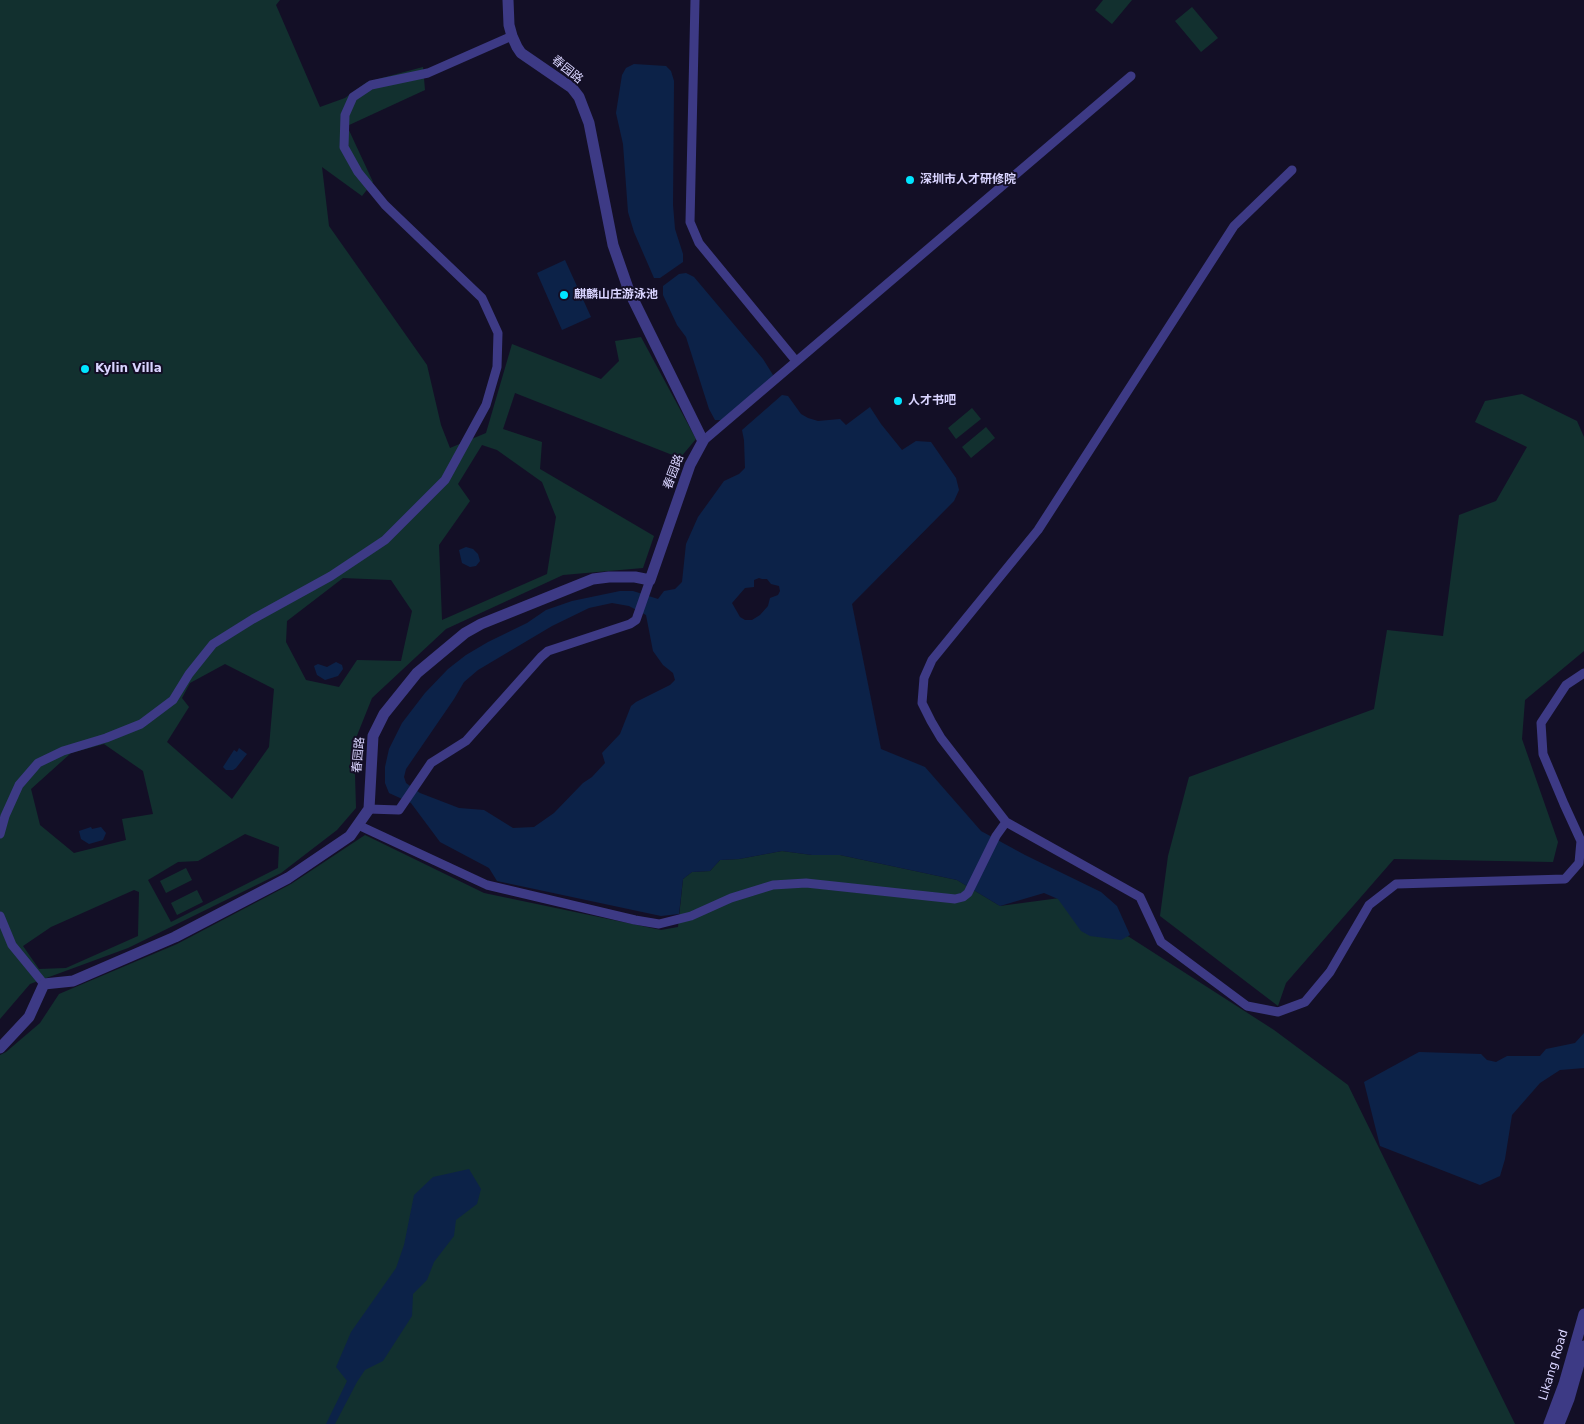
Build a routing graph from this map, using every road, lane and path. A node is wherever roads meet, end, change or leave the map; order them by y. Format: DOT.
graph roads {
  1 [pos="508,0"];
  2 [pos="695,0"];
  3 [pos="512,36"];
  4 [pos="1131,76"];
  5 [pos="1292,170"];
  6 [pos="796,361"];
  7 [pos="703,441"];
  8 [pos="650,580"];
  9 [pos="1584,672"];
  10 [pos="369,809"];
  11 [pos="1006,822"];
  12 [pos="358,825"];
  13 [pos="0,834"];
  14 [pos="0,916"];
  15 [pos="44,984"];
  16 [pos="0,1048"];
  17 [pos="1584,1314"];
  18 [pos="1584,1346"];
  19 [pos="1549,1424"];
  20 [pos="1559,1424"];
  1 -- 3 [label="street, 春园路"];
  2 -- 6 [label="street"];
  3 -- 7 [label="street, 春园路"];
  3 -- 13 [label="street"];
  4 -- 6 [label="street"];
  5 -- 11 [label="street"];
  6 -- 7 [label="street"];
  7 -- 8 [label="street, 春园路"];
  8 -- 10 [label="street"];
  8 -- 10 [label="street, 春园路"];
  9 -- 11 [label="street"];
  10 -- 12 [label="street"];
  11 -- 12 [label="street"];
  12 -- 15 [label="street"];
  14 -- 15 [label="street"];
  15 -- 16 [label="street"];
  17 -- 19 [label="street, Likang Road"];
  18 -- 20 [label="street, Likang Road"];
}
